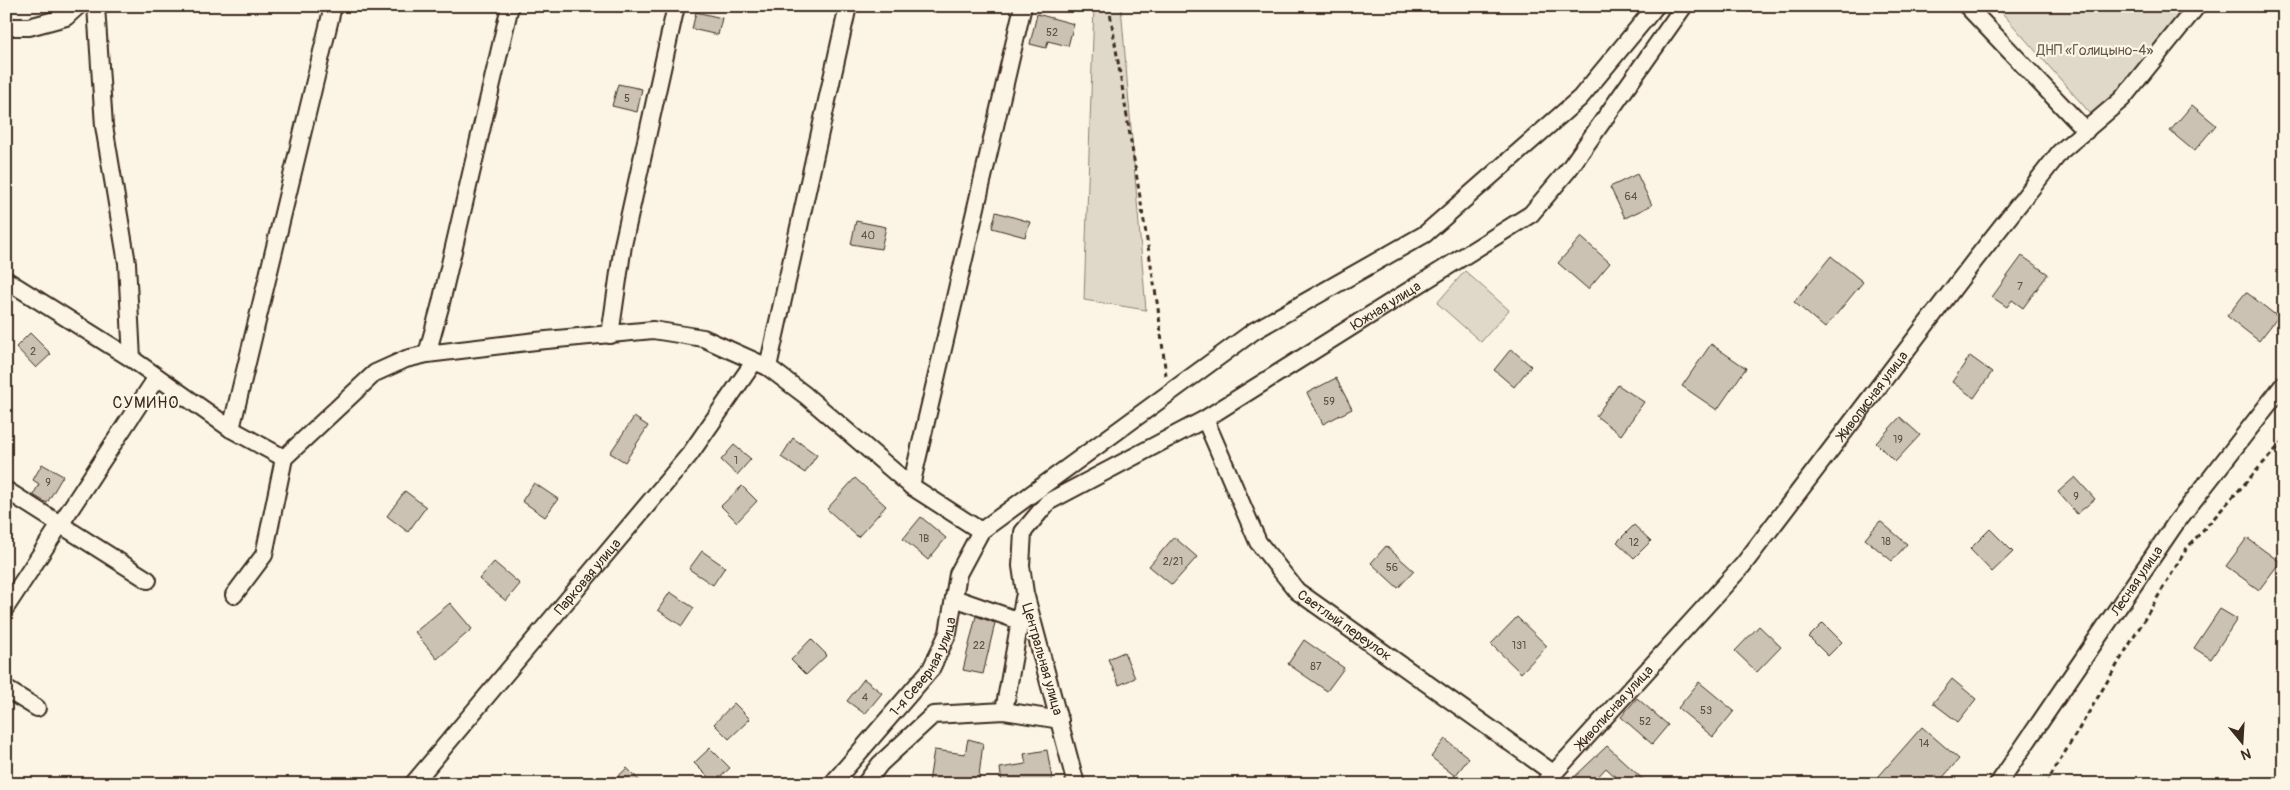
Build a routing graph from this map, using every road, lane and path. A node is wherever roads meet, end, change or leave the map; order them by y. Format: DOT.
graph roads {
  1 [pos="78,6"];
  2 [pos="96,6"];
  3 [pos="333,6"];
  4 [pos="510,6"];
  5 [pos="676,6"];
  6 [pos="848,6"];
  7 [pos="1024,6"];
  8 [pos="1109,6"];
  9 [pos="1656,6"];
  10 [pos="1684,6"];
  11 [pos="1967,6"];
  12 [pos="2197,6"];
  13 [pos="6,27"];
  14 [pos="2086,131"];
  15 [pos="6,280"];
  16 [pos="610,335"];
  17 [pos="426,354"];
  18 [pos="132,358"];
  19 [pos="761,365"];
  20 [pos="157,377"];
  21 [pos="2284,384"];
  22 [pos="1168,394"];
  23 [pos="1205,419"];
  24 [pos="231,429"];
  25 [pos="2284,440"];
  26 [pos="284,458"];
  27 [pos="911,486"];
  28 [pos="6,490"];
  29 [pos="61,526"];
  30 [pos="981,531"];
  31 [pos="1023,532"];
  32 [pos="148,580"];
  33 [pos="1025,593"];
  34 [pos="234,595"];
  35 [pos="954,598"];
  36 [pos="6,607"];
  37 [pos="1020,621"];
  38 [pos="6,689"];
  39 [pos="36,708"];
  40 [pos="1004,711"];
  41 [pos="1060,720"];
  42 [pos="1549,779"];
  43 [pos="413,784"];
  44 [pos="832,784"];
  45 [pos="865,784"];
  46 [pos="1076,784"];
  47 [pos="1998,784"];
  48 [pos="2046,784"];
  1 -- 13 [label="street"];
  2 -- 18 [label="street"];
  3 -- 24 [label="street"];
  4 -- 17 [label="street"];
  5 -- 16 [label="street"];
  6 -- 19 [label="street"];
  7 -- 27 [label="street"];
  8 -- 22 [label="path"];
  9 -- 22 [label="street"];
  10 -- 23 [label="street, Южная улица"];
  11 -- 14 [label="street"];
  12 -- 14 [label="street, Живописная улица"];
  14 -- 42 [label="street, Живописная улица"];
  15 -- 18 [label="street"];
  16 -- 17 [label="street"];
  16 -- 19 [label="street"];
  17 -- 26 [label="street"];
  18 -- 20 [label="street"];
  19 -- 27 [label="street"];
  19 -- 43 [label="street, Парковая улица"];
  20 -- 24 [label="street"];
  20 -- 29 [label="street"];
  21 -- 47 [label="street, Лесная улица"];
  22 -- 30 [label="street"];
  23 -- 31 [label="street, Южная улица"];
  23 -- 42 [label="street, Светлый переулок"];
  24 -- 26 [label="street"];
  25 -- 48 [label="path"];
  26 -- 34 [label="street"];
  27 -- 30 [label="street"];
  28 -- 29 [label="street"];
  29 -- 32 [label="street"];
  29 -- 36 [label="street"];
  30 -- 35 [label="street, 1-я Северная улица"];
  31 -- 33 [label="street, Центральная улица"];
  33 -- 37 [label="street"];
  33 -- 41 [label="street, Центральная улица"];
  35 -- 37 [label="street"];
  35 -- 44 [label="street, 1-я Северная улица"];
  37 -- 40 [label="street"];
  38 -- 39 [label="street"];
  40 -- 41 [label="street"];
  40 -- 45 [label="street"];
  41 -- 46 [label="street, Центральная улица"];
}
